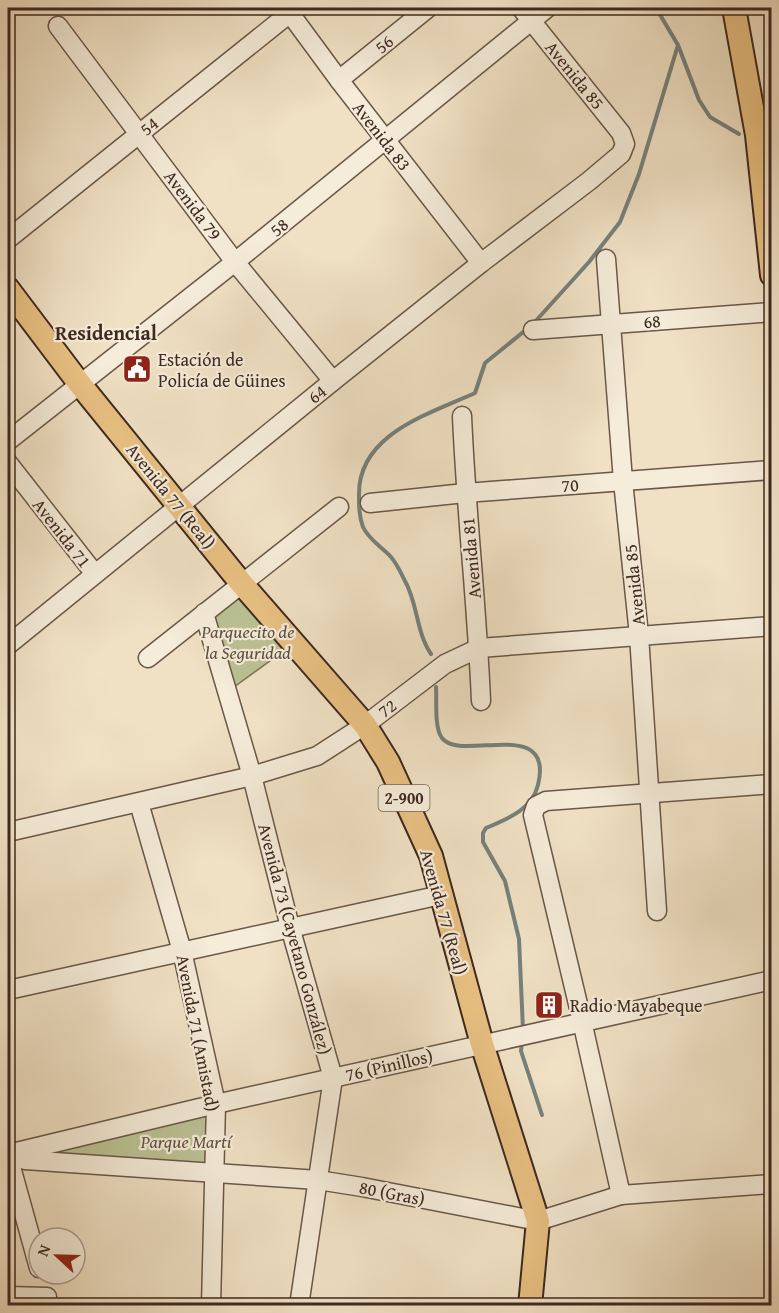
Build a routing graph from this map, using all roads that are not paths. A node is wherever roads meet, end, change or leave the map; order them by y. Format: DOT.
graph roads {
  1 [pos="428,8"];
  2 [pos="547,8"];
  3 [pos="734,8"];
  4 [pos="288,10"];
  5 [pos="526,14"];
  6 [pos="58,26"];
  7 [pos="339,80"];
  8 [pos="140,134"];
  9 [pos="760,134"];
  10 [pos="386,141"];
  11 [pos="625,144"];
  12 [pos="8,239"];
  13 [pos="606,259"];
  14 [pos="235,262"];
  15 [pos="481,263"];
  16 [pos="771,275"];
  17 [pos="8,289"];
  18 [pos="771,312"];
  19 [pos="612,324"];
  20 [pos="533,330"];
  21 [pos="333,381"];
  22 [pos="79,383"];
  23 [pos="462,416"];
  24 [pos="8,441"];
  25 [pos="8,463"];
  26 [pos="771,470"];
  27 [pos="623,481"];
  28 [pos="465,493"];
  29 [pos="370,503"];
  30 [pos="179,506"];
  31 [pos="339,507"];
  32 [pos="95,574"];
  33 [pos="242,584"];
  34 [pos="204,614"];
  35 [pos="771,626"];
  36 [pos="639,635"];
  37 [pos="8,645"];
  38 [pos="479,648"];
  39 [pos="148,658"];
  40 [pos="481,701"];
  41 [pos="365,725"];
  42 [pos="252,776"];
  43 [pos="771,784"];
  44 [pos="650,794"];
  45 [pos="139,803"];
  46 [pos="8,832"];
  47 [pos="441,895"];
  48 [pos="657,911"];
  49 [pos="290,927"];
  50 [pos="182,951"];
  51 [pos="771,980"];
  52 [pos="8,990"];
  53 [pos="582,1021"];
  54 [pos="482,1044"];
  55 [pos="333,1078"];
  56 [pos="216,1104"];
  57 [pos="8,1155"];
  58 [pos="215,1173"];
  59 [pos="318,1180"];
  60 [pos="771,1184"];
  61 [pos="621,1195"];
  62 [pos="538,1221"];
  63 [pos="27,1226"];
  64 [pos="44,1286"];
  65 [pos="8,1296"];
  66 [pos="48,1301"];
  67 [pos="211,1305"];
  68 [pos="299,1305"];
  69 [pos="530,1305"];
  1 -- 7 [label="street, 56"];
  2 -- 5 [label="street, 58"];
  3 -- 9 [label="main road"];
  4 -- 7 [label="street, Avenida 83"];
  4 -- 8 [label="street, 54"];
  5 -- 10 [label="street, 58"];
  5 -- 11 [label="street, Avenida 85"];
  6 -- 8 [label="street, Avenida 79"];
  7 -- 10 [label="street, Avenida 83"];
  8 -- 12 [label="street, 54"];
  8 -- 14 [label="street, Avenida 79"];
  9 -- 16 [label="main road"];
  10 -- 14 [label="street, 58"];
  10 -- 15 [label="street, Avenida 83"];
  11 -- 15 [label="street, 64"];
  13 -- 19 [label="street, Avenida 85"];
  14 -- 21 [label="street, Avenida 79"];
  14 -- 22 [label="street, 58"];
  15 -- 21 [label="street, 64"];
  17 -- 22 [label="main road, Avenida 77 (Real) / 2-900"];
  18 -- 19 [label="street, 68"];
  19 -- 20 [label="street, 68"];
  19 -- 27 [label="street, Avenida 85"];
  21 -- 30 [label="street, 64"];
  22 -- 24 [label="street, 58"];
  22 -- 30 [label="main road, Avenida 77 (Real) / 2-900"];
  23 -- 28 [label="street, Avenida 81"];
  25 -- 32 [label="street, Avenida 71"];
  26 -- 27 [label="street, 70"];
  27 -- 28 [label="street, 70"];
  27 -- 36 [label="street, Avenida 85"];
  28 -- 29 [label="street, 70"];
  28 -- 38 [label="street, Avenida 81"];
  30 -- 32 [label="street, 64"];
  30 -- 33 [label="main road, Avenida 77 (Real) / 2-900"];
  31 -- 33 [label="street"];
  32 -- 37 [label="street, 64"];
  33 -- 34 [label="street"];
  33 -- 41 [label="main road, Avenida 77 (Real) / 2-900"];
  34 -- 39 [label="street"];
  34 -- 42 [label="street, Avenida 73 (Cayetano González)"];
  35 -- 36 [label="street, 72"];
  36 -- 38 [label="street, 72"];
  36 -- 44 [label="street, Avenida 85"];
  38 -- 40 [label="street, Avenida 81"];
  38 -- 41 [label="street, 72"];
  41 -- 42 [label="street, 72"];
  41 -- 47 [label="main road, Avenida 77 (Real) / 2-900"];
  42 -- 45 [label="street, 72"];
  42 -- 49 [label="street, Avenida 73 (Cayetano González)"];
  43 -- 44 [label="street"];
  44 -- 48 [label="street, Avenida 85"];
  44 -- 53 [label="street"];
  45 -- 46 [label="street, 72"];
  45 -- 50 [label="street, Avenida 71 (Amistad)"];
  47 -- 49 [label="street"];
  47 -- 54 [label="main road, Avenida 77 (Real) / 2-900"];
  49 -- 50 [label="street"];
  49 -- 55 [label="street, Avenida 73 (Cayetano González)"];
  50 -- 52 [label="street"];
  50 -- 56 [label="street, Avenida 71 (Amistad)"];
  51 -- 53 [label="street, 76 (Pinillos)"];
  53 -- 54 [label="street, 76 (Pinillos)"];
  53 -- 61 [label="street"];
  54 -- 55 [label="street, 76 (Pinillos)"];
  54 -- 62 [label="main road, Avenida 77 (Real) / 2-900"];
  55 -- 56 [label="street, 76 (Pinillos)"];
  55 -- 59 [label="street, Avenida 73 (Cayetano González)"];
  56 -- 57 [label="street, 76 (Pinillos)"];
  56 -- 58 [label="street, Avenida 71 (Amistad)"];
  57 -- 58 [label="street, 80 (Gras)"];
  57 -- 63 [label="street"];
  58 -- 59 [label="street, 80 (Gras)"];
  58 -- 67 [label="street, Avenida 71 (Amistad)"];
  59 -- 62 [label="street, 80 (Gras)"];
  59 -- 68 [label="street, Avenida 73 (Cayetano González)"];
  60 -- 61 [label="street, 80 (Gras)"];
  61 -- 62 [label="street, 80 (Gras)"];
  62 -- 69 [label="main road, Avenida 77 (Real) / 2-900"];
  64 -- 66 [label="street"];
  65 -- 66 [label="street"];
}
